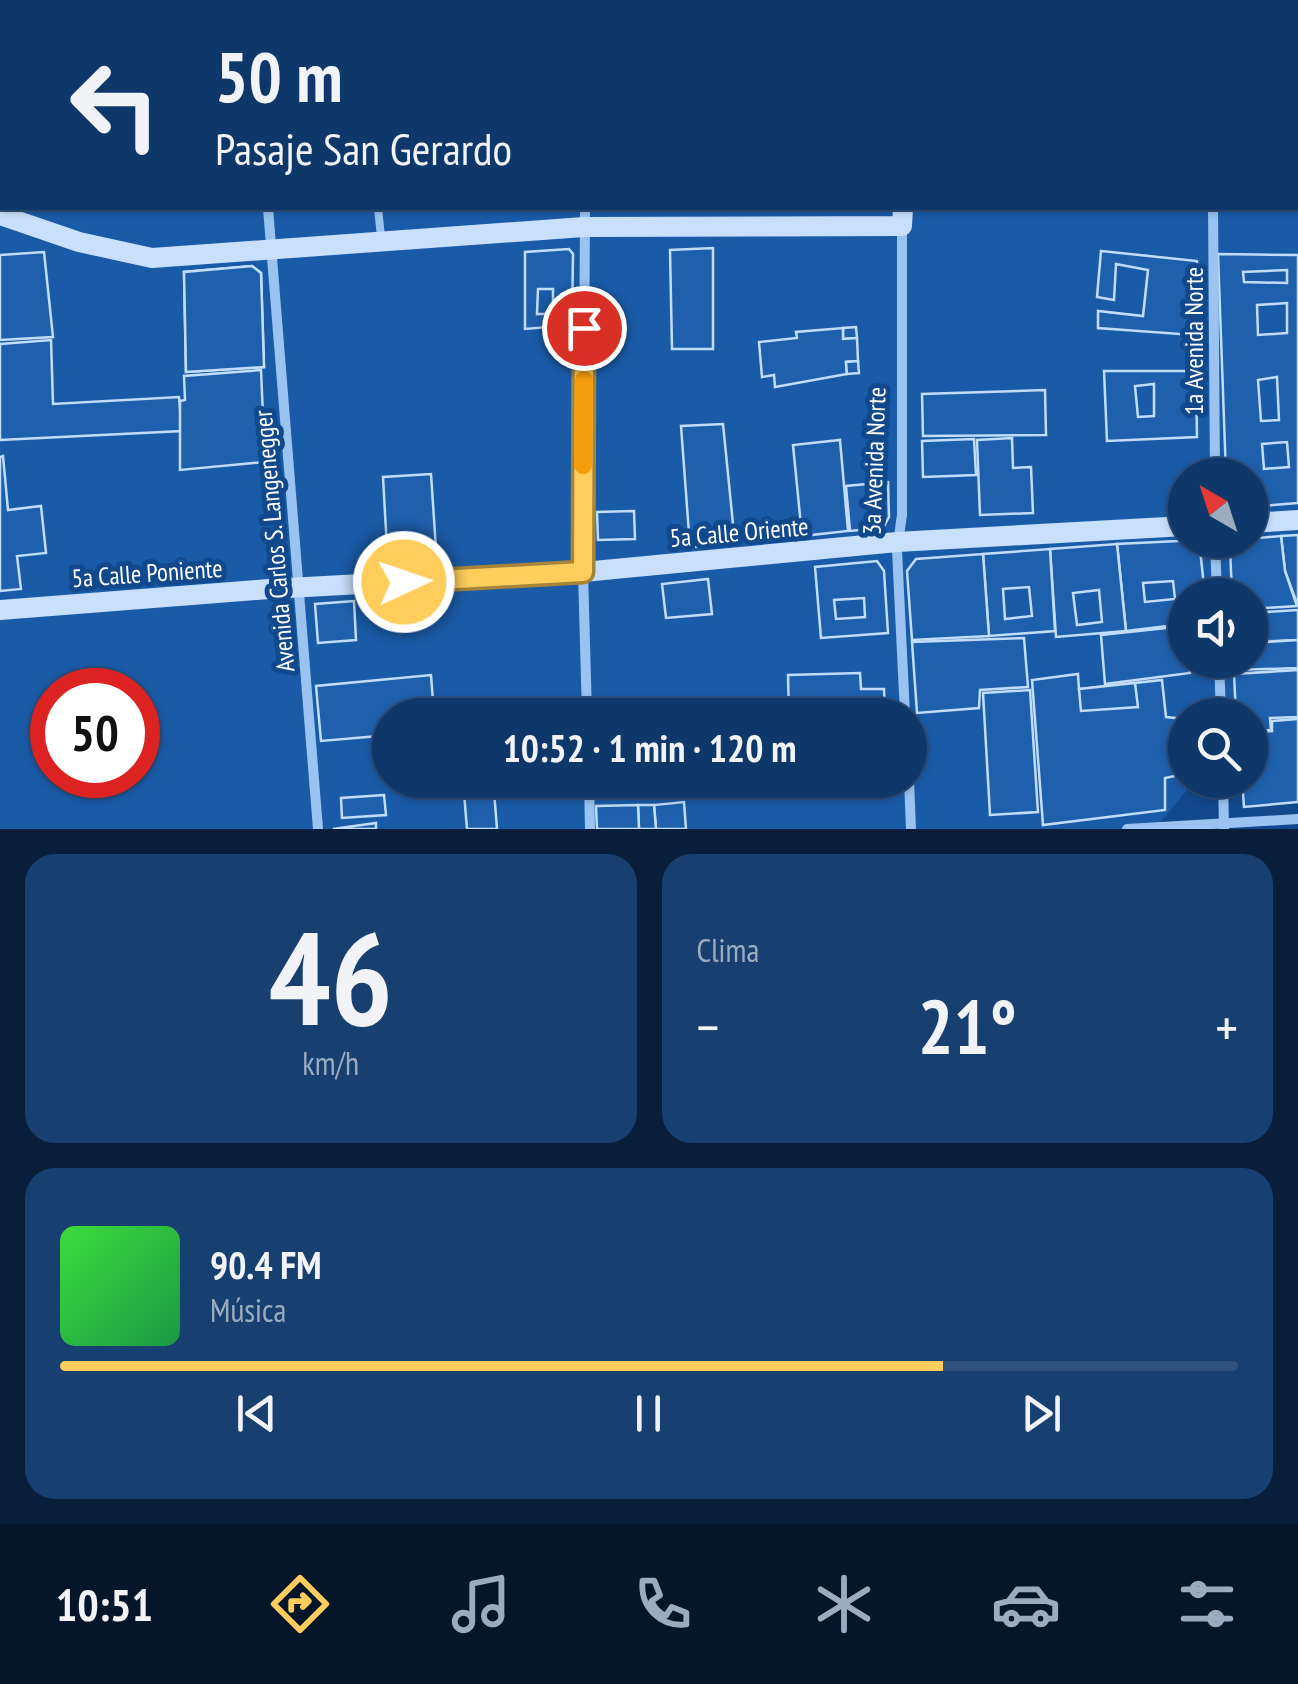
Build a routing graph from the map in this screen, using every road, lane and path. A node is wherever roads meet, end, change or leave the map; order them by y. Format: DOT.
graph roads {
  1 [pos="268,210"];
  2 [pos="378,210"];
  3 [pos="1213,210"];
  4 [pos="0,215"];
  5 [pos="584,217"];
  6 [pos="902,217"];
  7 [pos="381,242"];
  8 [pos="270,249"];
  9 [pos="1214,458"];
  10 [pos="1298,520"];
  11 [pos="1268,522"];
  12 [pos="1168,527"];
  13 [pos="897,542"];
  14 [pos="583,572"];
  15 [pos="297,588"];
  16 [pos="0,610"];
  17 [pos="587,698"];
  18 [pos="904,698"];
  19 [pos="589,798"];
  20 [pos="909,798"];
  21 [pos="1223,798"];
  22 [pos="1298,819"];
  23 [pos="1224,826"];
  24 [pos="318,829"];
  25 [pos="590,829"];
  26 [pos="911,829"];
  27 [pos="1127,829"];
  1 -- 8 [label="street, Avenida Carlos S. Langenegger"];
  2 -- 7 [label="lane"];
  3 -- 9 [label="street, 1a Avenida Norte"];
  4 -- 8 [label="main road"];
  5 -- 6 [label="main road"];
  5 -- 7 [label="main road"];
  5 -- 14 [label="street"];
  6 -- 13 [label="street, 3a Avenida Norte"];
  7 -- 8 [label="main road"];
  8 -- 15 [label="street, Avenida Carlos S. Langenegger"];
  10 -- 11 [label="main road"];
  12 -- 13 [label="main road, 5a Calle Oriente"];
  13 -- 14 [label="main road, 5a Calle Oriente"];
  13 -- 18 [label="street, 3a Avenida Norte"];
  14 -- 15 [label="main road, 5a Calle Oriente"];
  14 -- 17 [label="street"];
  15 -- 16 [label="main road, 5a Calle Poniente"];
  15 -- 24 [label="street, Avenida Carlos S. Langenegger"];
  19 -- 25 [label="street"];
  20 -- 26 [label="street"];
  21 -- 23 [label="street"];
  22 -- 23 [label="street"];
  23 -- 27 [label="street"];
}
